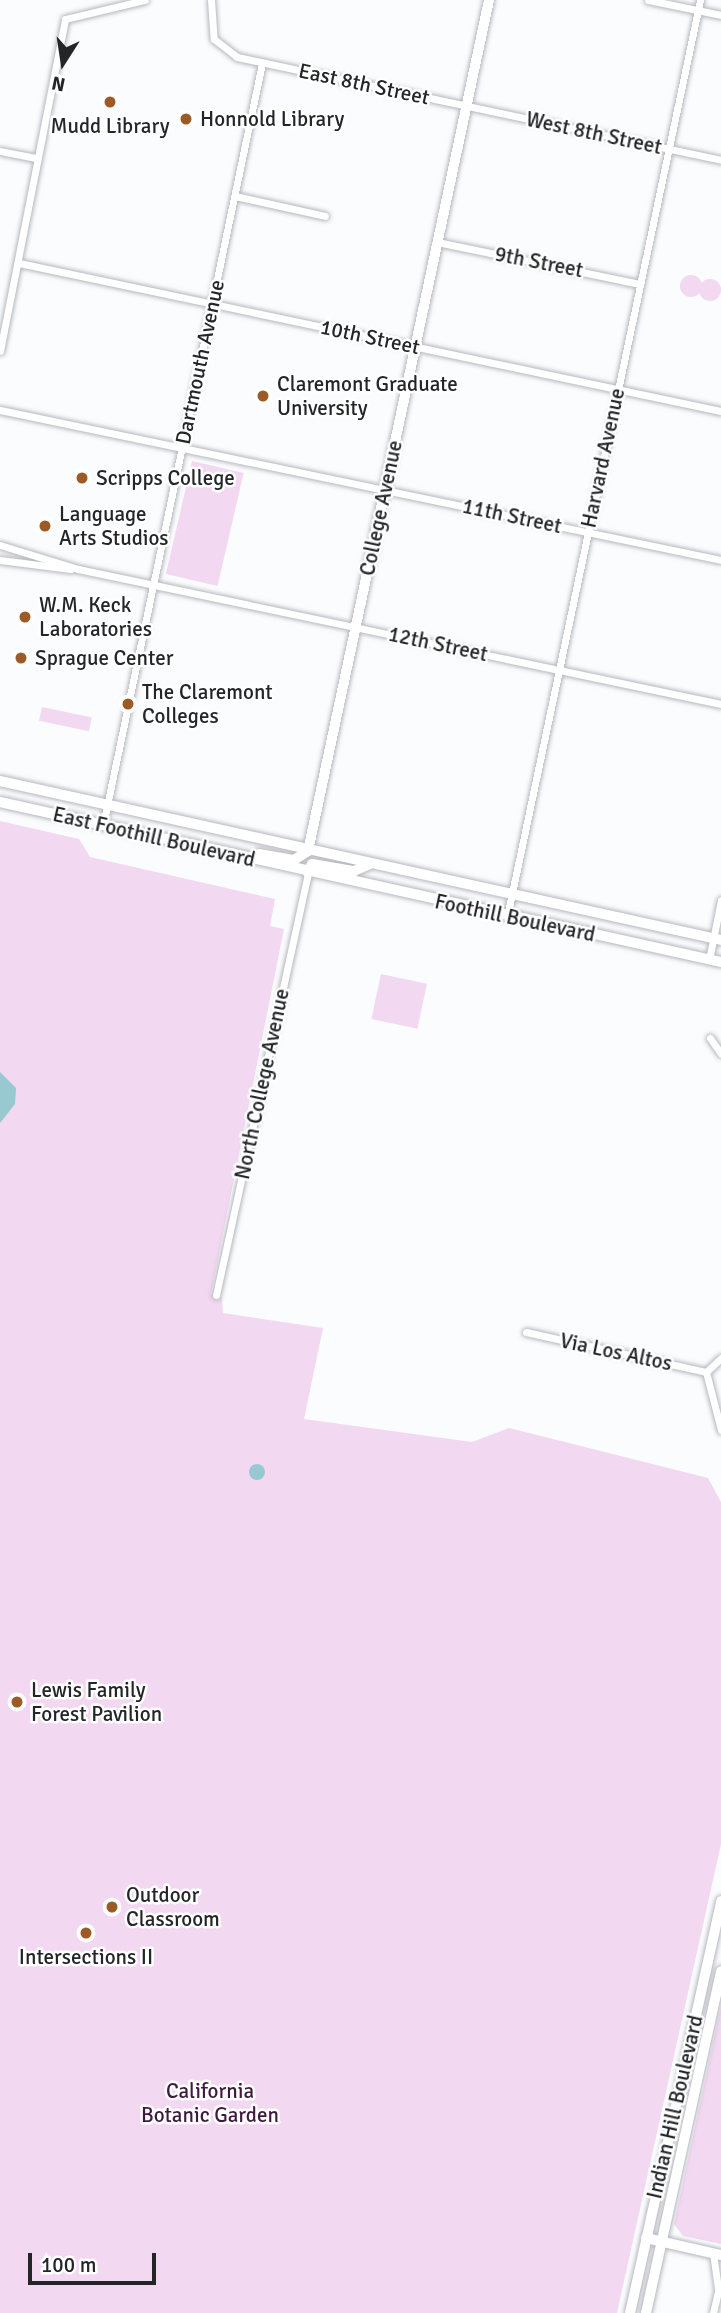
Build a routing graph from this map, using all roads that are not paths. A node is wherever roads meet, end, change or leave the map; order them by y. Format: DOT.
graph roads {
  1 [pos="145,0"];
  2 [pos="211,0"];
  3 [pos="489,0"];
  4 [pos="648,0"];
  5 [pos="700,0"];
  6 [pos="698,10"];
  7 [pos="721,15"];
  8 [pos="262,63"];
  9 [pos="467,106"];
  10 [pos="669,149"];
  11 [pos="0,151"];
  12 [pos="36,158"];
  13 [pos="721,160"];
  14 [pos="235,197"];
  15 [pos="325,216"];
  16 [pos="437,242"];
  17 [pos="19,263"];
  18 [pos="640,284"];
  19 [pos="213,303"];
  20 [pos="416,347"];
  21 [pos="0,351"];
  22 [pos="618,389"];
  23 [pos="0,410"];
  24 [pos="721,411"];
  25 [pos="182,448"];
  26 [pos="385,490"];
  27 [pos="588,532"];
  28 [pos="0,545"];
  29 [pos="721,560"];
  30 [pos="0,561"];
  31 [pos="78,569"];
  32 [pos="154,585"];
  33 [pos="356,627"];
  34 [pos="559,671"];
  35 [pos="721,704"];
  36 [pos="0,781"];
  37 [pos="0,802"];
  38 [pos="107,806"];
  39 [pos="103,825"];
  40 [pos="308,851"];
  41 [pos="240,857"];
  42 [pos="370,864"];
  43 [pos="308,873"];
  44 [pos="512,895"];
  45 [pos="721,900"];
  46 [pos="507,916"];
  47 [pos="717,939"];
  48 [pos="715,961"];
  49 [pos="710,1038"];
  50 [pos="721,1054"];
  51 [pos="216,1295"];
  52 [pos="526,1332"];
  53 [pos="721,1358"];
  54 [pos="706,1371"];
  55 [pos="721,1430"];
  56 [pos="721,1902"];
  57 [pos="721,1971"];
  58 [pos="646,2238"];
  59 [pos="662,2241"];
  60 [pos="717,2254"];
  61 [pos="719,2287"];
  62 [pos="630,2313"];
  63 [pos="646,2313"];
  64 [pos="713,2313"];
  1 -- 12 [label="street"];
  2 -- 8 [label="street, East 8th Street"];
  3 -- 9 [label="main road, College Avenue"];
  4 -- 6 [label="street"];
  5 -- 6 [label="street, Harvard Avenue"];
  6 -- 7 [label="street"];
  6 -- 10 [label="street, Harvard Avenue"];
  8 -- 9 [label="street, East 8th Street"];
  8 -- 14 [label="street, Dartmouth Avenue"];
  9 -- 10 [label="street, West 8th Street"];
  9 -- 16 [label="main road, College Avenue"];
  10 -- 13 [label="street, West 8th Street"];
  10 -- 18 [label="street, Harvard Avenue"];
  11 -- 12 [label="street"];
  12 -- 17 [label="street"];
  14 -- 15 [label="street"];
  14 -- 19 [label="street, Dartmouth Avenue"];
  16 -- 18 [label="street, 9th Street"];
  16 -- 20 [label="main road, College Avenue"];
  17 -- 19 [label="street, 10th Street"];
  17 -- 21 [label="street"];
  18 -- 22 [label="street, Harvard Avenue"];
  19 -- 20 [label="street, 10th Street"];
  19 -- 25 [label="street, Dartmouth Avenue"];
  20 -- 22 [label="street, 10th Street"];
  20 -- 26 [label="main road, College Avenue"];
  22 -- 24 [label="street, 10th Street"];
  22 -- 27 [label="street, Harvard Avenue"];
  23 -- 25 [label="street"];
  25 -- 26 [label="street, 11th Street"];
  25 -- 32 [label="street, Dartmouth Avenue"];
  26 -- 27 [label="street, 11th Street"];
  26 -- 33 [label="main road, College Avenue"];
  27 -- 29 [label="street, 11th Street"];
  27 -- 34 [label="street, Harvard Avenue"];
  28 -- 31 [label="street"];
  30 -- 31 [label="street"];
  31 -- 32 [label="street, 12th Street"];
  32 -- 33 [label="street, 12th Street"];
  32 -- 38 [label="street, Dartmouth Avenue"];
  33 -- 34 [label="street, 12th Street"];
  33 -- 40 [label="main road, College Avenue"];
  34 -- 35 [label="street, 12th Street"];
  34 -- 44 [label="street, Harvard Avenue"];
  36 -- 38 [label="main road, East Foothill Boulevard"];
  37 -- 39 [label="main road, East Foothill Boulevard"];
  38 -- 39 [label="street, Dartmouth Avenue"];
  38 -- 40 [label="main road, East Foothill Boulevard"];
  39 -- 41 [label="main road, East Foothill Boulevard"];
  40 -- 41 [label="main road"];
  40 -- 42 [label="main road, Foothill Boulevard"];
  41 -- 43 [label="main road, East Foothill Boulevard"];
  42 -- 43 [label="main road"];
  42 -- 44 [label="main road, Foothill Boulevard"];
  43 -- 46 [label="main road, Foothill Boulevard"];
  43 -- 51 [label="street, North College Avenue"];
  44 -- 46 [label="street, Harvard Avenue"];
  44 -- 47 [label="main road, Foothill Boulevard"];
  45 -- 47 [label="street"];
  46 -- 48 [label="main road, Foothill Boulevard"];
  47 -- 48 [label="street"];
  49 -- 50 [label="street"];
  52 -- 54 [label="street, Via Los Altos"];
  53 -- 54 [label="street"];
  54 -- 55 [label="street"];
  56 -- 58 [label="main road, Indian Hill Boulevard"];
  57 -- 59 [label="main road, Indian Hill Boulevard"];
  58 -- 59 [label="main road"];
  58 -- 62 [label="main road, Indian Hill Boulevard"];
  59 -- 60 [label="main road"];
  59 -- 63 [label="main road, Indian Hill Boulevard"];
  60 -- 61 [label="street"];
  61 -- 64 [label="street"];
}
